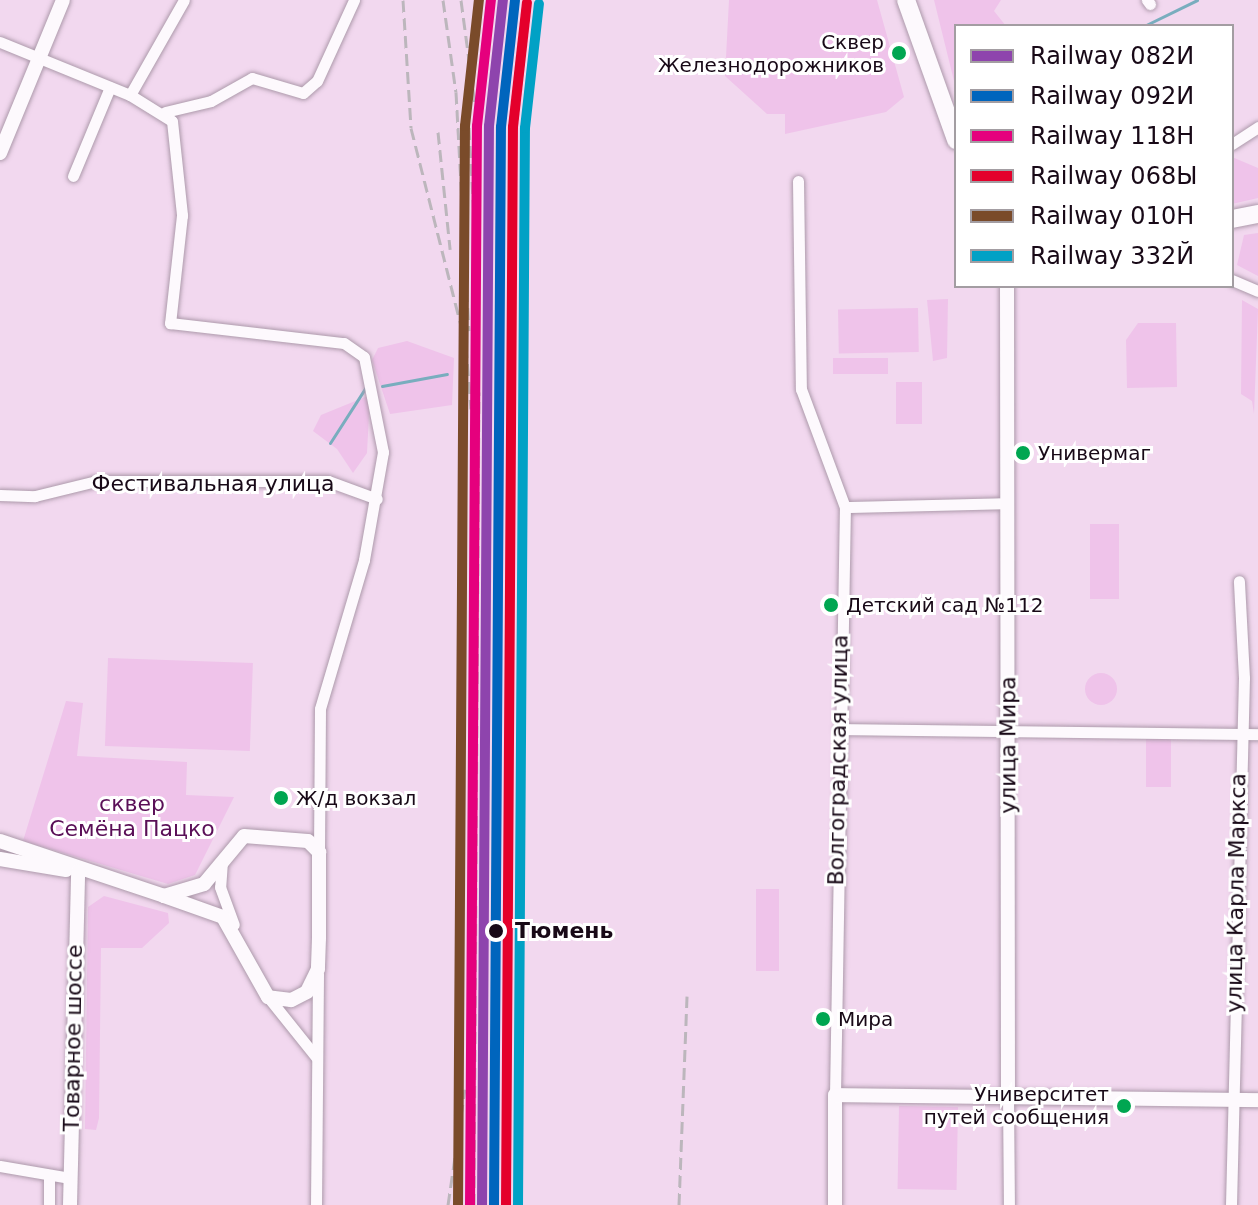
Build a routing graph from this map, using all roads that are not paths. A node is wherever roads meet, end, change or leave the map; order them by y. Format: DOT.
graph roads {
  1 [pos="63,0"];
  2 [pos="184,0"];
  3 [pos="354,0"];
  4 [pos="909,6"];
  5 [pos="0,42"];
  6 [pos="39,59"];
  7 [pos="110,87"];
  8 [pos="130,95"];
  9 [pos="165,112"];
  10 [pos="1258,127"];
  11 [pos="954,134"];
  12 [pos="1234,139"];
  13 [pos="0,153"];
  14 [pos="73,176"];
  15 [pos="798,181"];
  16 [pos="1258,214"];
  17 [pos="1234,219"];
  18 [pos="1234,281"];
  19 [pos="1007,288"];
  20 [pos="1258,291"];
  21 [pos="0,495"];
  22 [pos="377,499"];
  23 [pos="1008,503"];
  24 [pos="845,507"];
  25 [pos="1239,581"];
  26 [pos="840,729"];
  27 [pos="1008,730"];
  28 [pos="1241,734"];
  29 [pos="1258,734"];
  30 [pos="0,841"];
  31 [pos="319,852"];
  32 [pos="223,853"];
  33 [pos="0,859"];
  34 [pos="78,871"];
  35 [pos="164,896"];
  36 [pos="237,932"];
  37 [pos="318,969"];
  38 [pos="268,997"];
  39 [pos="316,1057"];
  40 [pos="835,1095"];
  41 [pos="1008,1097"];
  42 [pos="1233,1100"];
  43 [pos="1258,1100"];
  44 [pos="0,1166"];
  45 [pos="49,1177"];
  46 [pos="70,1178"];
  47 [pos="49,1205"];
  48 [pos="70,1205"];
  49 [pos="316,1205"];
  50 [pos="835,1205"];
  51 [pos="1009,1205"];
  52 [pos="1231,1205"];
  1 -- 6 [label="street"];
  2 -- 8 [label="street"];
  3 -- 9 [label="street"];
  4 -- 11 [label="main road"];
  5 -- 6 [label="street"];
  6 -- 7 [label="street"];
  6 -- 13 [label="street"];
  7 -- 8 [label="street"];
  7 -- 14 [label="street"];
  8 -- 9 [label="street"];
  9 -- 22 [label="street"];
  10 -- 12 [label="street"];
  15 -- 24 [label="street, Волгоградская улица"];
  16 -- 17 [label="main road"];
  18 -- 20 [label="street"];
  19 -- 23 [label="street, улица Мира"];
  21 -- 22 [label="street, Фестивальная улица"];
  22 -- 31 [label="street"];
  23 -- 24 [label="street"];
  23 -- 27 [label="street, улица Мира"];
  24 -- 26 [label="street, Волгоградская улица"];
  25 -- 28 [label="street, улица Карла Маркса"];
  26 -- 27 [label="street"];
  26 -- 40 [label="street, Волгоградская улица"];
  27 -- 28 [label="street"];
  27 -- 41 [label="street, улица Мира"];
  28 -- 29 [label="street"];
  28 -- 42 [label="street, улица Карла Маркса"];
  30 -- 34 [label="street"];
  31 -- 32 [label="street"];
  31 -- 37 [label="street"];
  32 -- 35 [label="street"];
  32 -- 36 [label="street"];
  33 -- 34 [label="street"];
  34 -- 35 [label="street"];
  34 -- 46 [label="street, Товарное шоссе"];
  35 -- 36 [label="street"];
  36 -- 38 [label="street"];
  37 -- 38 [label="street"];
  37 -- 39 [label="street"];
  38 -- 39 [label="street"];
  39 -- 49 [label="street"];
  40 -- 41 [label="street"];
  40 -- 50 [label="street, Волгоградская улица"];
  41 -- 42 [label="street"];
  41 -- 51 [label="street, улица Мира"];
  42 -- 43 [label="street"];
  42 -- 52 [label="street, улица Карла Маркса"];
  44 -- 45 [label="street"];
  45 -- 46 [label="street"];
  45 -- 47 [label="street"];
  46 -- 48 [label="street, Товарное шоссе"];
}
